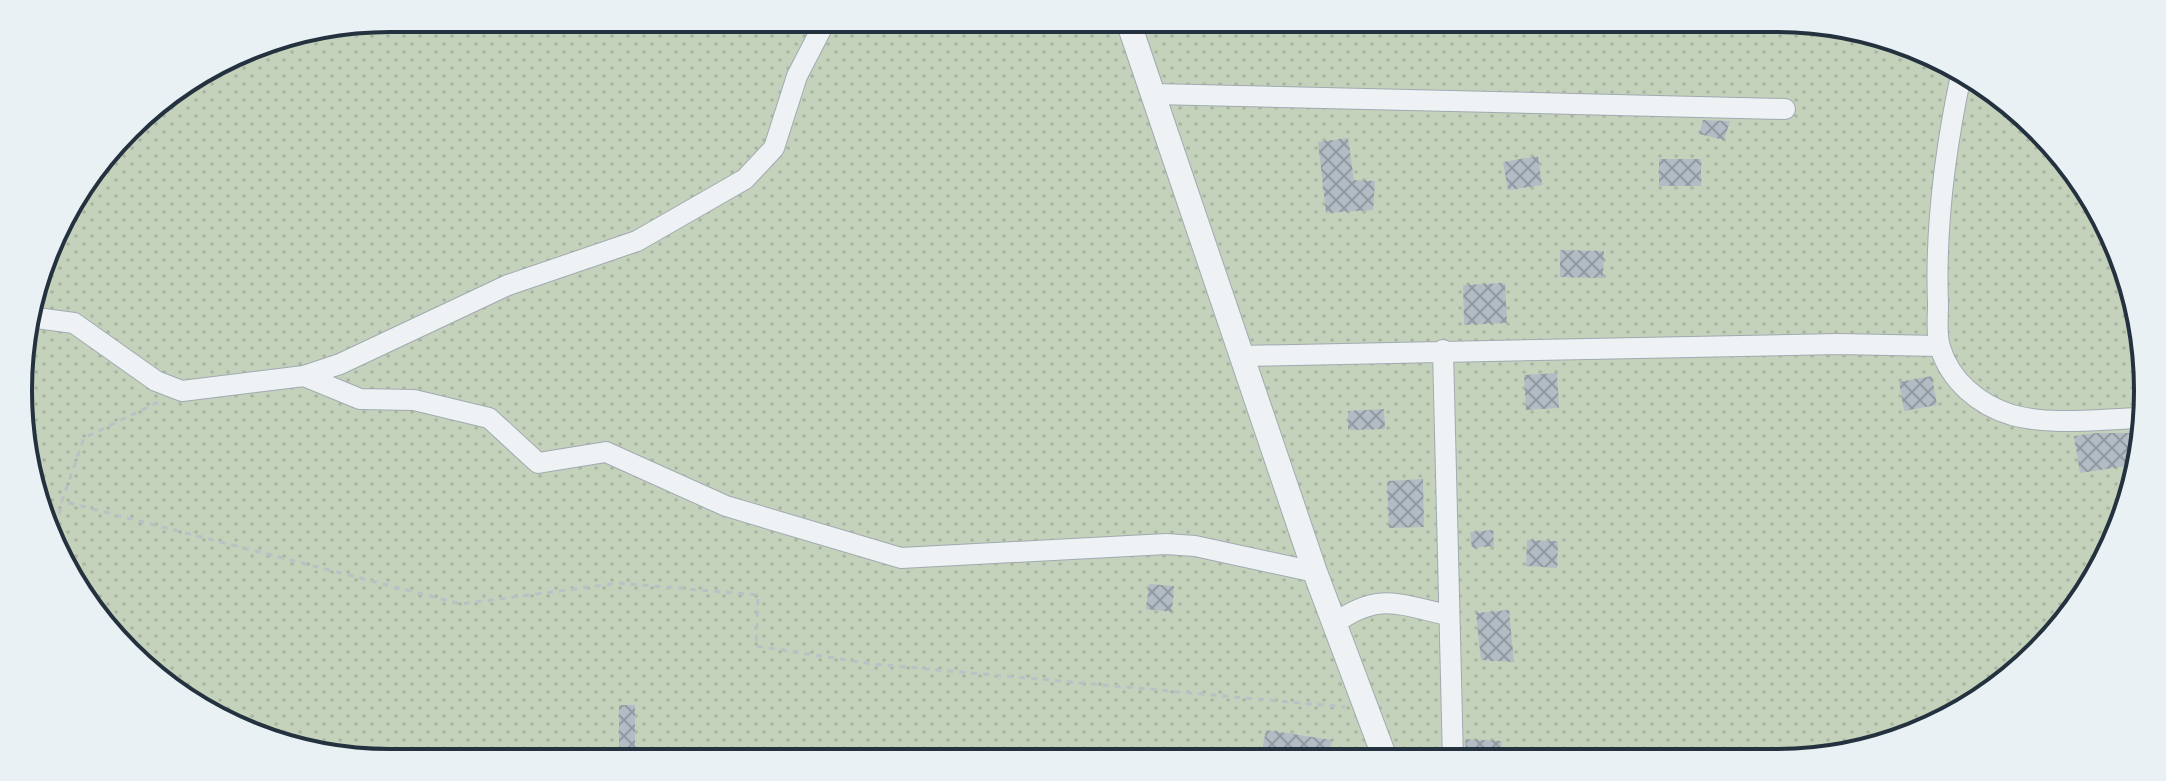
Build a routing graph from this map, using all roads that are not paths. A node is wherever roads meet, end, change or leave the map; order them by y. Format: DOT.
graph roads {
  1 [pos="820,32"];
  2 [pos="1132,32"];
  3 [pos="1959,83"];
  4 [pos="1154,94"];
  5 [pos="1785,109"];
  6 [pos="40,318"];
  7 [pos="1939,346"];
  8 [pos="1443,350"];
  9 [pos="1241,356"];
  10 [pos="304,376"];
  11 [pos="2133,418"];
  12 [pos="1315,572"];
  13 [pos="1447,615"];
  14 [pos="1334,624"];
  15 [pos="1381,749"];
  16 [pos="1453,749"];
  1 -- 10 [label="street"];
  2 -- 4 [label="street"];
  3 -- 7 [label="street"];
  4 -- 5 [label="street"];
  4 -- 9 [label="street"];
  6 -- 10 [label="street"];
  7 -- 8 [label="street"];
  7 -- 11 [label="street"];
  8 -- 9 [label="street"];
  8 -- 13 [label="street"];
  9 -- 12 [label="street"];
  10 -- 12 [label="street"];
  12 -- 14 [label="street"];
  13 -- 14 [label="street"];
  13 -- 16 [label="street"];
  14 -- 15 [label="street"];
}
